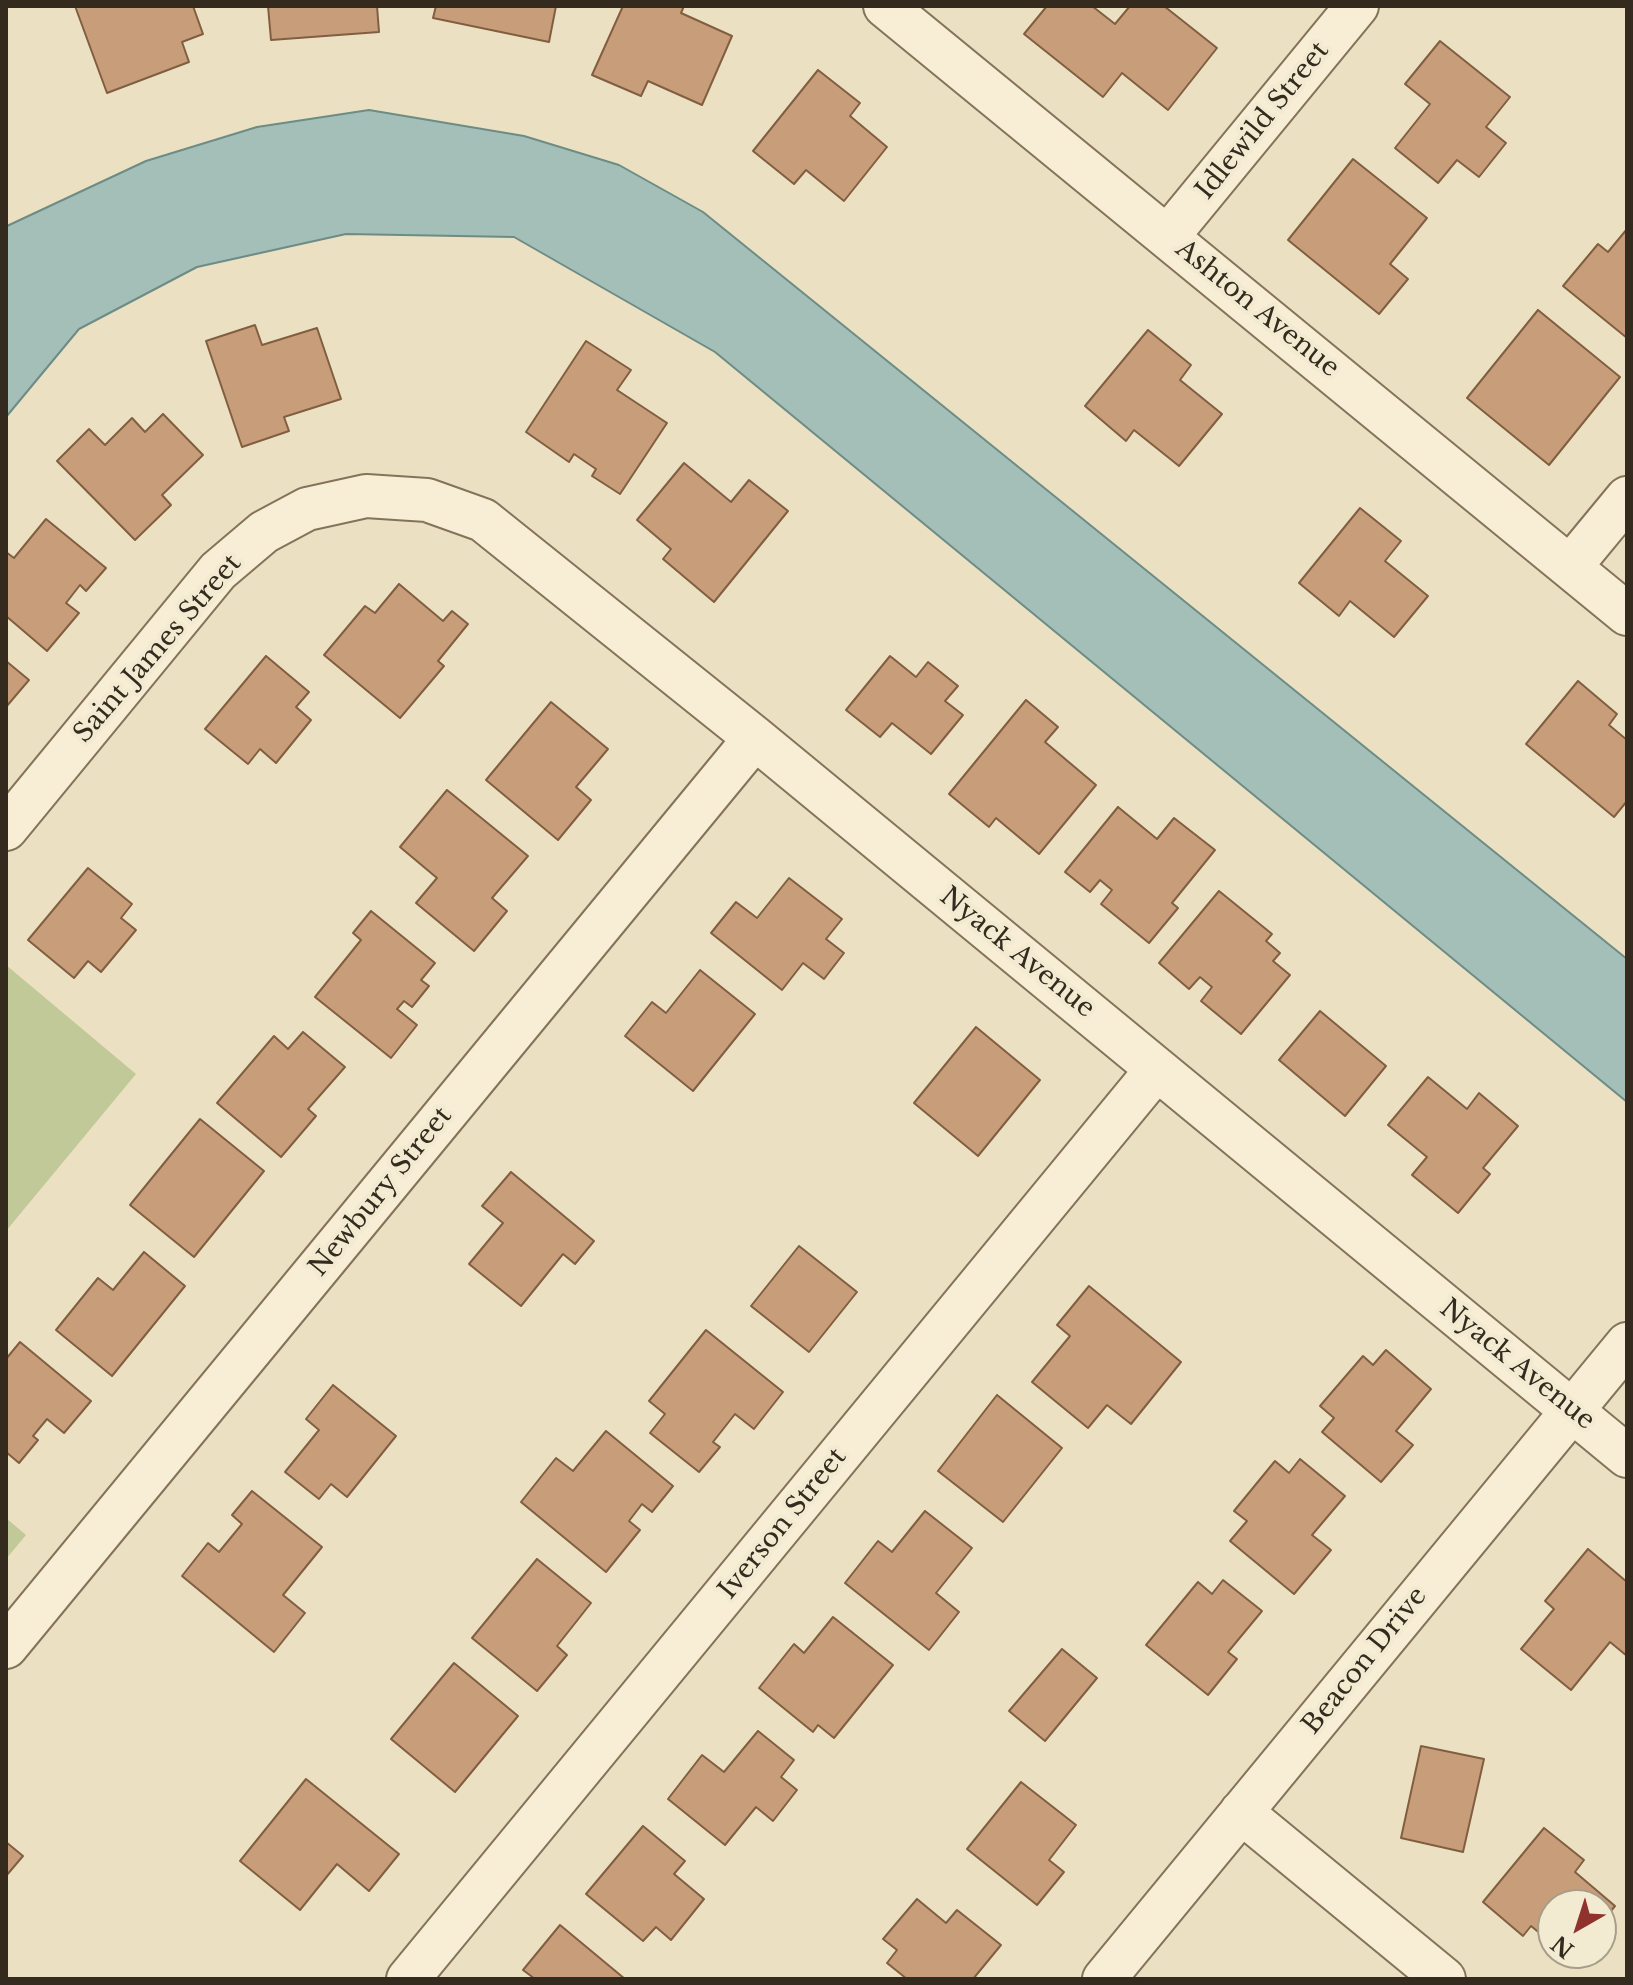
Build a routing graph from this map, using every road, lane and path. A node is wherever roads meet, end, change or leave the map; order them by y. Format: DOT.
graph roads {
  1 [pos="885,6"];
  2 [pos="1357,6"];
  3 [pos="1168,236"];
  4 [pos="383,497"];
  5 [pos="1627,498"];
  6 [pos="1570,567"];
  7 [pos="1627,614"];
  8 [pos="755,738"];
  9 [pos="6,829"];
  10 [pos="1157,1069"];
  11 [pos="1627,1344"];
  12 [pos="1572,1410"];
  13 [pos="1627,1456"];
  14 [pos="6,1647"];
  15 [pos="1241,1812"];
  16 [pos="408,1979"];
  17 [pos="1104,1979"];
  18 [pos="1444,1979"];
  1 -- 3 [label="street, Ashton Avenue"];
  2 -- 3 [label="street, Idlewild Street"];
  3 -- 6 [label="street, Ashton Avenue"];
  4 -- 8 [label="street, Nyack Avenue"];
  4 -- 9 [label="street, Saint James Street"];
  5 -- 6 [label="street"];
  6 -- 7 [label="street, Ashton Avenue"];
  8 -- 10 [label="street, Nyack Avenue"];
  8 -- 14 [label="street, Newbury Street"];
  10 -- 12 [label="street, Nyack Avenue"];
  10 -- 16 [label="street, Iverson Street"];
  11 -- 12 [label="street, Beacon Drive"];
  12 -- 13 [label="street, Nyack Avenue"];
  12 -- 15 [label="street, Beacon Drive"];
  15 -- 17 [label="street, Beacon Drive"];
  15 -- 18 [label="street"];
}
